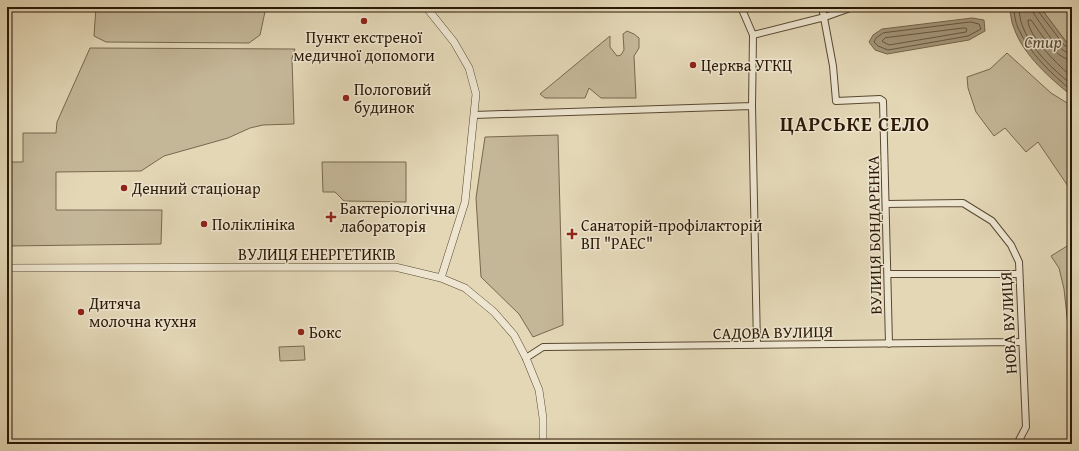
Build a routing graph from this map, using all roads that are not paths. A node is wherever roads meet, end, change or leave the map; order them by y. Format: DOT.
graph roads {
  1 [pos="426,7"];
  2 [pos="741,7"];
  3 [pos="822,7"];
  4 [pos="853,7"];
  5 [pos="825,17"];
  6 [pos="753,35"];
  7 [pos="752,106"];
  8 [pos="474,115"];
  9 [pos="886,204"];
  10 [pos="7,268"];
  11 [pos="888,274"];
  12 [pos="1019,274"];
  13 [pos="440,278"];
  14 [pos="1022,342"];
  15 [pos="889,344"];
  16 [pos="757,345"];
  17 [pos="526,358"];
  18 [pos="543,444"];
  19 [pos="1017,444"];
  1 -- 8 [label="street"];
  2 -- 6 [label="street"];
  3 -- 5 [label="street, ВУЛИЦЯ БОНДАРЕНКА"];
  4 -- 5 [label="street"];
  5 -- 6 [label="street"];
  5 -- 9 [label="street, ВУЛИЦЯ БОНДАРЕНКА"];
  6 -- 7 [label="street"];
  7 -- 8 [label="street"];
  7 -- 16 [label="street"];
  8 -- 13 [label="street"];
  9 -- 11 [label="street, ВУЛИЦЯ БОНДАРЕНКА"];
  9 -- 12 [label="street, НОВА ВУЛИЦЯ"];
  10 -- 13 [label="street, ВУЛИЦЯ ЕНЕРГЕТИКІВ"];
  11 -- 12 [label="street"];
  11 -- 15 [label="street, ВУЛИЦЯ БОНДАРЕНКА"];
  12 -- 14 [label="street, НОВА ВУЛИЦЯ"];
  13 -- 17 [label="street, ВУЛИЦЯ ЕНЕРГЕТИКІВ"];
  14 -- 15 [label="street, САДОВА ВУЛИЦЯ"];
  14 -- 19 [label="street, НОВА ВУЛИЦЯ"];
  15 -- 16 [label="street, САДОВА ВУЛИЦЯ"];
  16 -- 17 [label="street, САДОВА ВУЛИЦЯ"];
  17 -- 18 [label="street, ВУЛИЦЯ ЕНЕРГЕТИКІВ"];
}
